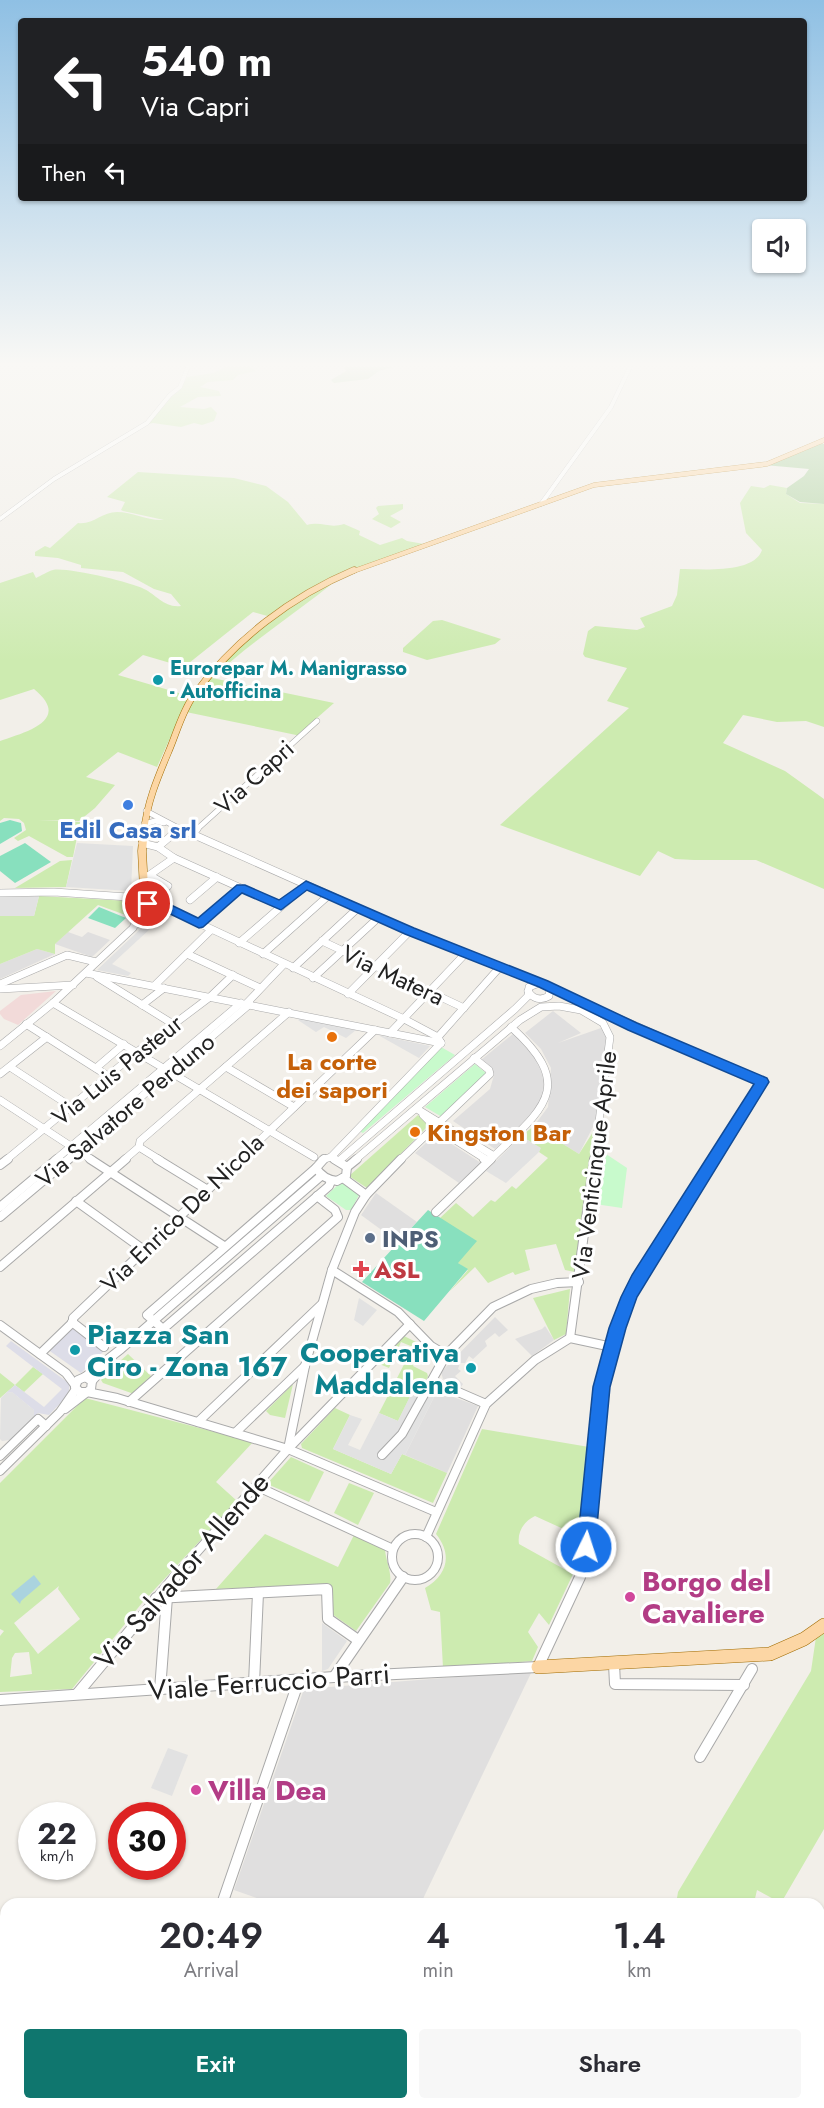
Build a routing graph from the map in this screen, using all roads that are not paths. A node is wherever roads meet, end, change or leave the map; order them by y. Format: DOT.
graph roads {
  1 [pos="77,465"];
  2 [pos="569,465"];
  3 [pos="756,465"];
  4 [pos="541,504"];
  5 [pos="0,519"];
  6 [pos="317,721"];
  7 [pos="146,811"];
  8 [pos="144,824"];
  9 [pos="178,828"];
  10 [pos="192,834"];
  11 [pos="142,847"];
  12 [pos="158,847"];
  13 [pos="164,852"];
  14 [pos="174,858"];
  15 [pos="146,876"];
  16 [pos="217,877"];
  17 [pos="306,885"];
  18 [pos="241,888"];
  19 [pos="144,889"];
  20 [pos="1,891"];
  21 [pos="329,895"];
  22 [pos="153,900"];
  23 [pos="190,900"];
  24 [pos="142,903"];
  25 [pos="281,906"];
  26 [pos="358,908"];
  27 [pos="162,909"];
  28 [pos="379,917"];
  29 [pos="199,924"];
  30 [pos="133,928"];
  31 [pos="211,930"];
  32 [pos="410,931"];
  33 [pos="322,941"];
  34 [pos="239,943"];
  35 [pos="342,951"];
  36 [pos="187,954"];
  37 [pos="263,954"];
  38 [pos="465,954"];
  39 [pos="96,962"];
  40 [pos="284,964"];
  41 [pos="375,966"];
  42 [pos="293,968"];
  43 [pos="501,969"];
  44 [pos="89,974"];
  45 [pos="232,975"];
  46 [pos="314,978"];
  47 [pos="0,984"];
  48 [pos="538,984"];
  49 [pos="73,985"];
  50 [pos="154,986"];
  51 [pos="164,988"];
  52 [pos="260,988"];
  53 [pos="0,989"];
  54 [pos="529,989"];
  55 [pos="550,989"];
  56 [pos="429,992"];
  57 [pos="348,994"];
  58 [pos="210,997"];
  59 [pos="543,998"];
  60 [pos="575,999"];
  61 [pos="53,1003"];
  62 [pos="246,1004"];
  63 [pos="142,1005"];
  64 [pos="464,1008"];
  65 [pos="515,1009"];
  66 [pos="289,1012"];
  67 [pos="404,1019"];
  68 [pos="26,1024"];
  69 [pos="173,1024"];
  70 [pos="511,1027"];
  71 [pos="375,1030"];
  72 [pos="390,1033"];
  73 [pos="12,1036"];
  74 [pos="46,1037"];
  75 [pos="440,1040"];
  76 [pos="0,1041"];
  77 [pos="124,1044"];
  78 [pos="0,1046"];
  79 [pos="137,1052"];
  80 [pos="474,1059"];
  81 [pos="9,1067"];
  82 [pos="226,1067"];
  83 [pos="96,1068"];
  84 [pos="167,1070"];
  85 [pos="0,1074"];
  86 [pos="108,1076"];
  87 [pos="200,1089"];
  88 [pos="0,1100"];
  89 [pos="70,1106"];
  90 [pos="294,1107"];
  91 [pos="417,1109"];
  92 [pos="438,1125"];
  93 [pos="44,1128"];
  94 [pos="269,1130"];
  95 [pos="139,1147"];
  96 [pos="74,1149"];
  97 [pos="491,1158"];
  98 [pos="340,1160"];
  99 [pos="2,1161"];
  100 [pos="320,1161"];
  101 [pos="347,1167"];
  102 [pos="109,1173"];
  103 [pos="321,1176"];
  104 [pos="343,1178"];
  105 [pos="331,1181"];
  106 [pos="206,1189"];
  107 [pos="366,1195"];
  108 [pos="317,1196"];
  109 [pos="76,1201"];
  110 [pos="0,1207"];
  111 [pos="436,1212"];
  112 [pos="0,1217"];
  113 [pos="177,1217"];
  114 [pos="224,1246"];
  115 [pos="144,1250"];
  116 [pos="0,1267"];
  117 [pos="332,1270"];
  118 [pos="579,1282"];
  119 [pos="323,1302"];
  120 [pos="153,1320"];
  121 [pos="72,1322"];
  122 [pos="410,1323"];
  123 [pos="0,1325"];
  124 [pos="570,1338"];
  125 [pos="104,1347"];
  126 [pos="612,1347"];
  127 [pos="40,1354"];
  128 [pos="446,1355"];
  129 [pos="305,1366"];
  130 [pos="433,1381"];
  131 [pos="84,1385"];
  132 [pos="129,1402"];
  133 [pos="486,1404"];
  134 [pos="198,1422"];
  135 [pos="46,1426"];
  136 [pos="235,1433"];
  137 [pos="288,1449"];
  138 [pos="382,1455"];
  139 [pos="0,1456"];
  140 [pos="0,1471"];
  141 [pos="256,1486"];
  142 [pos="436,1512"];
  143 [pos="426,1537"];
  144 [pos="393,1549"];
  145 [pos="403,1577"];
  146 [pos="258,1593"];
  147 [pos="167,1597"];
  148 [pos="156,1598"];
  149 [pos="824,1625"];
  150 [pos="358,1640"];
  151 [pos="614,1664"];
  152 [pos="538,1668"];
  153 [pos="752,1669"];
  154 [pos="334,1677"];
  155 [pos="298,1680"];
  156 [pos="254,1683"];
  157 [pos="744,1685"];
  158 [pos="160,1690"];
  159 [pos="77,1694"];
  160 [pos="0,1700"];
  161 [pos="700,1757"];
  162 [pos="224,1898"];
  1 -- 5 [label="street"];
  2 -- 4 [label="street"];
  3 -- 4 [label="main road"];
  4 -- 7 [label="main road"];
  6 -- 10 [label="street, Via Capri"];
  7 -- 8 [label="main road"];
  7 -- 9 [label="street, Via Capri"];
  8 -- 9 [label="street, Via Capri"];
  8 -- 11 [label="main road"];
  9 -- 10 [label="street, Via Capri"];
  9 -- 12 [label="street"];
  10 -- 17 [label="street, Via Capri"];
  11 -- 12 [label="street"];
  11 -- 13 [label="street"];
  11 -- 15 [label="main road"];
  12 -- 13 [label="street"];
  13 -- 14 [label="street"];
  14 -- 15 [label="street"];
  14 -- 16 [label="street"];
  15 -- 19 [label="main road"];
  15 -- 22 [label="street"];
  16 -- 18 [label="street"];
  16 -- 23 [label="street"];
  17 -- 21 [label="street, Via Capri"];
  17 -- 25 [label="street"];
  18 -- 25 [label="street"];
  18 -- 29 [label="street"];
  19 -- 22 [label="street"];
  19 -- 24 [label="street"];
  20 -- 24 [label="street"];
  21 -- 26 [label="street, Via Capri"];
  21 -- 37 [label="street"];
  22 -- 27 [label="street"];
  24 -- 27 [label="street"];
  24 -- 30 [label="street"];
  25 -- 34 [label="street"];
  26 -- 28 [label="street, Via Capri"];
  26 -- 33 [label="street"];
  27 -- 29 [label="street"];
  27 -- 30 [label="street"];
  28 -- 32 [label="street, Via Capri"];
  28 -- 35 [label="street"];
  29 -- 31 [label="street"];
  30 -- 39 [label="street"];
  31 -- 34 [label="street"];
  31 -- 36 [label="street"];
  32 -- 38 [label="street, Via Capri"];
  32 -- 41 [label="street"];
  33 -- 35 [label="street, Via Matera"];
  33 -- 42 [label="street"];
  34 -- 37 [label="street"];
  35 -- 41 [label="street, Via Matera"];
  35 -- 46 [label="street"];
  36 -- 45 [label="street"];
  36 -- 50 [label="street"];
  37 -- 40 [label="street"];
  38 -- 43 [label="street, Via Capri"];
  38 -- 56 [label="street"];
  39 -- 44 [label="street"];
  39 -- 47 [label="street"];
  40 -- 42 [label="street"];
  40 -- 52 [label="street, Via Salvatore Perduno"];
  41 -- 56 [label="street, Via Matera"];
  41 -- 57 [label="street"];
  42 -- 46 [label="street"];
  43 -- 48 [label="street, Via Capri"];
  43 -- 54 [label="street, Via Capri"];
  43 -- 64 [label="street"];
  44 -- 49 [label="street"];
  44 -- 50 [label="street"];
  44 -- 63 [label="street"];
  45 -- 52 [label="street"];
  45 -- 58 [label="street, Via Luis Pasteur"];
  46 -- 57 [label="street"];
  48 -- 54 [label="street"];
  48 -- 55 [label="street, Via Capri"];
  49 -- 53 [label="street"];
  49 -- 61 [label="street"];
  50 -- 51 [label="street"];
  51 -- 58 [label="street"];
  51 -- 63 [label="street"];
  52 -- 62 [label="street, Via Salvatore Perduno"];
  54 -- 59 [label="street, Via Capri"];
  54 -- 65 [label="street"];
  55 -- 59 [label="street"];
  55 -- 60 [label="street, Via Capri"];
  56 -- 64 [label="street, Via Matera"];
  56 -- 67 [label="street"];
  57 -- 67 [label="street"];
  58 -- 62 [label="street"];
  58 -- 69 [label="street, Via Luis Pasteur"];
  59 -- 60 [label="street, Via Capri"];
  59 -- 65 [label="street"];
  60 -- 126 [label="street, Via Capri"];
  61 -- 68 [label="street"];
  61 -- 77 [label="street"];
  62 -- 66 [label="street"];
  62 -- 84 [label="street, Via Salvatore Perduno"];
  63 -- 69 [label="street"];
  64 -- 75 [label="street"];
  65 -- 98 [label="street"];
  66 -- 71 [label="street"];
  66 -- 82 [label="street"];
  67 -- 72 [label="street"];
  67 -- 75 [label="street"];
  68 -- 73 [label="street"];
  68 -- 74 [label="street"];
  69 -- 79 [label="street, Via Luis Pasteur"];
  70 -- 80 [label="street, Via Venticinque Aprile"];
  70 -- 97 [label="street"];
  70 -- 118 [label="street, Via Venticinque Aprile"];
  71 -- 72 [label="street"];
  71 -- 90 [label="street, Via Enrico De Nicola"];
  72 -- 75 [label="street"];
  73 -- 76 [label="street"];
  73 -- 78 [label="street"];
  74 -- 81 [label="street"];
  74 -- 83 [label="street"];
  75 -- 100 [label="street"];
  77 -- 79 [label="street"];
  77 -- 83 [label="street, Via Luis Pasteur"];
  79 -- 84 [label="street"];
  79 -- 86 [label="street, Via Luis Pasteur"];
  80 -- 91 [label="street, Via Venticinque Aprile"];
  80 -- 92 [label="street"];
  81 -- 85 [label="street"];
  81 -- 89 [label="street"];
  82 -- 87 [label="street"];
  82 -- 90 [label="street"];
  83 -- 86 [label="street"];
  84 -- 87 [label="street"];
  84 -- 96 [label="street, Via Salvatore Perduno"];
  86 -- 89 [label="street, Via Luis Pasteur"];
  87 -- 94 [label="street"];
  87 -- 95 [label="street"];
  88 -- 93 [label="street"];
  89 -- 93 [label="street, Via Luis Pasteur"];
  90 -- 94 [label="street, Via Enrico De Nicola"];
  91 -- 92 [label="street"];
  91 -- 101 [label="street, Via Venticinque Aprile"];
  92 -- 97 [label="street"];
  92 -- 107 [label="street"];
  93 -- 96 [label="street"];
  93 -- 99 [label="street, Via Luis Pasteur"];
  94 -- 100 [label="street"];
  94 -- 106 [label="street, Via Enrico De Nicola"];
  95 -- 102 [label="street"];
  95 -- 106 [label="street"];
  96 -- 102 [label="street"];
  96 -- 110 [label="street, Via Salvatore Perduno"];
  96 -- 112 [label="street, Via Salvatore Perduno"];
  97 -- 111 [label="street"];
  98 -- 100 [label="street"];
  98 -- 101 [label="street"];
  100 -- 103 [label="street"];
  100 -- 114 [label="street"];
  101 -- 104 [label="street"];
  102 -- 109 [label="street"];
  102 -- 113 [label="street"];
  103 -- 105 [label="street"];
  103 -- 120 [label="street"];
  104 -- 105 [label="street"];
  104 -- 107 [label="street"];
  105 -- 108 [label="street"];
  106 -- 113 [label="street, Via Enrico De Nicola"];
  107 -- 117 [label="street"];
  108 -- 120 [label="street"];
  108 -- 132 [label="street"];
  109 -- 115 [label="street"];
  109 -- 116 [label="street"];
  113 -- 114 [label="street"];
  113 -- 115 [label="street, Via Enrico De Nicola"];
  114 -- 120 [label="street"];
  115 -- 121 [label="street, Via Enrico De Nicola"];
  117 -- 119 [label="street"];
  117 -- 122 [label="street"];
  118 -- 124 [label="street, Via Venticinque Aprile"];
  118 -- 128 [label="street"];
  119 -- 129 [label="street"];
  119 -- 134 [label="street"];
  120 -- 131 [label="street"];
  121 -- 125 [label="street"];
  121 -- 127 [label="street, Via Enrico De Nicola"];
  122 -- 128 [label="street"];
  122 -- 137 [label="street, Via Salvador Allende"];
  123 -- 127 [label="street"];
  124 -- 126 [label="street"];
  124 -- 133 [label="street"];
  126 -- 152 [label="street"];
  127 -- 131 [label="street"];
  128 -- 130 [label="street"];
  129 -- 136 [label="street"];
  129 -- 137 [label="street"];
  130 -- 133 [label="street"];
  130 -- 138 [label="street"];
  131 -- 132 [label="street"];
  131 -- 135 [label="street"];
  132 -- 134 [label="street"];
  133 -- 142 [label="street"];
  134 -- 136 [label="street"];
  135 -- 139 [label="street"];
  135 -- 140 [label="street"];
  136 -- 137 [label="street"];
  137 -- 141 [label="street, Via Salvador Allende"];
  137 -- 142 [label="street"];
  141 -- 144 [label="street"];
  141 -- 148 [label="street, Via Salvador Allende"];
  142 -- 143 [label="street"];
  143 -- 144 [label="street"];
  143 -- 145 [label="street"];
  144 -- 145 [label="street"];
  145 -- 150 [label="street"];
  146 -- 147 [label="street"];
  146 -- 150 [label="street"];
  146 -- 156 [label="street"];
  147 -- 148 [label="street"];
  147 -- 158 [label="street"];
  148 -- 159 [label="street, Via Salvador Allende"];
  149 -- 151 [label="main road"];
  150 -- 154 [label="street"];
  151 -- 152 [label="main road"];
  151 -- 157 [label="street"];
  152 -- 154 [label="street, Viale Ferruccio Parri"];
  153 -- 157 [label="street"];
  154 -- 155 [label="street, Viale Ferruccio Parri"];
  155 -- 156 [label="street, Viale Ferruccio Parri"];
  155 -- 162 [label="street"];
  156 -- 158 [label="street, Viale Ferruccio Parri"];
  157 -- 161 [label="street"];
  158 -- 159 [label="street, Viale Ferruccio Parri"];
  159 -- 160 [label="street, Viale Ferruccio Parri"];
}
